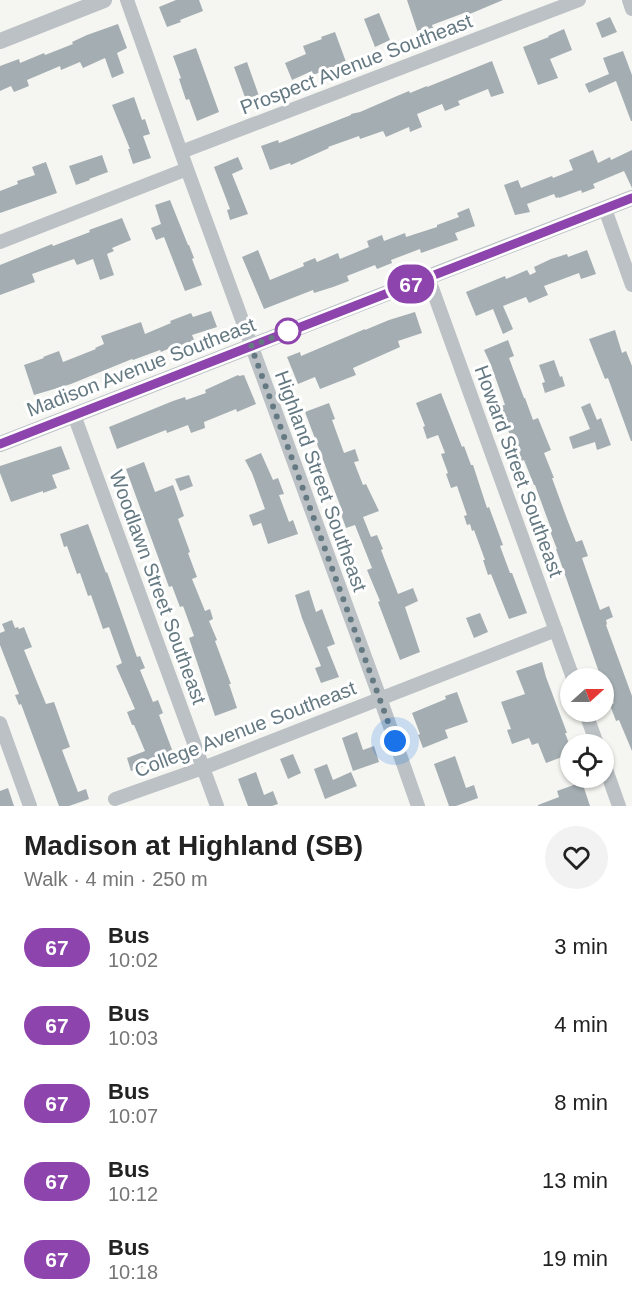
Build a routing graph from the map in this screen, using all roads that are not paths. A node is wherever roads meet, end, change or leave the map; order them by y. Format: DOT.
graph roads {
  1 [pos="104,0"];
  2 [pos="128,0"];
  3 [pos="579,0"];
  4 [pos="629,0"];
  5 [pos="632,9"];
  6 [pos="0,40"];
  7 [pos="181,152"];
  8 [pos="187,169"];
  9 [pos="632,198"];
  10 [pos="605,209"];
  11 [pos="0,242"];
  12 [pos="428,278"];
  13 [pos="632,285"];
  14 [pos="251,346"];
  15 [pos="74,415"];
  16 [pos="0,444"];
  17 [pos="556,630"];
  18 [pos="569,668"];
  19 [pos="380,698"];
  20 [pos="0,723"];
  21 [pos="203,768"];
  22 [pos="613,788"];
  23 [pos="115,800"];
  24 [pos="30,806"];
  25 [pos="217,806"];
  26 [pos="418,806"];
  27 [pos="619,806"];
  1 -- 6 [label="street"];
  2 -- 7 [label="street, Highland Street Southeast"];
  3 -- 7 [label="street, Prospect Avenue Southeast"];
  4 -- 5 [label="street"];
  7 -- 8 [label="street, Highland Street Southeast"];
  8 -- 11 [label="street"];
  8 -- 14 [label="street, Highland Street Southeast"];
  9 -- 10 [label="street, Madison Avenue Southeast"];
  10 -- 12 [label="street, Madison Avenue Southeast"];
  10 -- 13 [label="street"];
  12 -- 14 [label="street, Madison Avenue Southeast"];
  12 -- 17 [label="street, Howard Street Southeast"];
  14 -- 15 [label="street, Madison Avenue Southeast"];
  14 -- 19 [label="street, Highland Street Southeast"];
  15 -- 16 [label="street, Madison Avenue Southeast"];
  15 -- 21 [label="street, Woodlawn Street Southeast"];
  17 -- 18 [label="street, Howard Street Southeast"];
  17 -- 19 [label="street, College Avenue Southeast"];
  19 -- 21 [label="street, College Avenue Southeast"];
  19 -- 26 [label="street, Highland Street Southeast"];
  20 -- 24 [label="street"];
  21 -- 23 [label="street, College Avenue Southeast"];
  21 -- 25 [label="street, Woodlawn Street Southeast"];
  22 -- 27 [label="street"];
}
